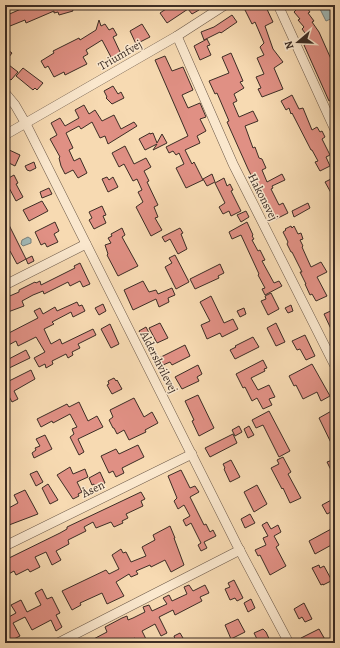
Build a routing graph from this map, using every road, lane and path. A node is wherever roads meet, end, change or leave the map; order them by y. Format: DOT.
graph roads {
  1 [pos="225,5"];
  2 [pos="278,5"];
  3 [pos="177,36"];
  4 [pos="5,93"];
  5 [pos="26,124"];
  6 [pos="335,130"];
  7 [pos="5,134"];
  8 [pos="86,244"];
  9 [pos="5,286"];
  10 [pos="335,366"];
  11 [pos="192,454"];
  12 [pos="5,546"];
  13 [pos="240,550"];
  14 [pos="58,643"];
  15 [pos="289,643"];
  1 -- 3 [label="street, Triumfvej"];
  2 -- 6 [label="street"];
  3 -- 5 [label="street, Triumfvej"];
  3 -- 10 [label="street, Hakonsvej"];
  4 -- 5 [label="street, Aldershvilevej"];
  5 -- 7 [label="street, Triumfvej"];
  5 -- 8 [label="street, Aldershvilevej"];
  8 -- 9 [label="street"];
  8 -- 11 [label="street, Aldershvilevej"];
  11 -- 12 [label="street, Åsen"];
  11 -- 13 [label="street, Aldershvilevej"];
  13 -- 14 [label="street"];
  13 -- 15 [label="street, Aldershvilevej"];
}
